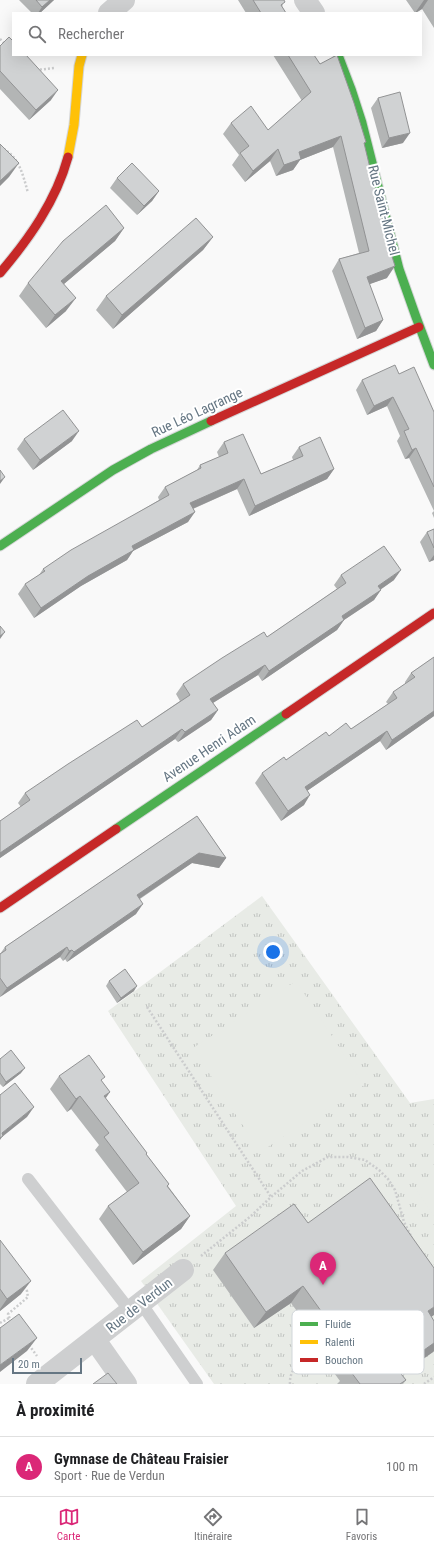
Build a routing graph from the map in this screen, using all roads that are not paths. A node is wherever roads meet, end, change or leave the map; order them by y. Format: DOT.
graph roads {
  1 [pos="124,0"];
  2 [pos="305,0"];
  3 [pos="110,12"];
  4 [pos="313,12"];
  5 [pos="82,56"];
  6 [pos="338,56"];
  7 [pos="0,274"];
  8 [pos="419,328"];
  9 [pos="434,365"];
  10 [pos="0,546"];
  11 [pos="434,613"];
  12 [pos="0,908"];
  13 [pos="28,1179"];
  14 [pos="183,1270"];
  15 [pos="136,1308"];
  16 [pos="95,1340"];
  17 [pos="44,1379"];
  18 [pos="126,1384"];
  19 [pos="197,1384"];
  1 -- 3 [label="street"];
  2 -- 4 [label="street"];
  5 -- 7 [label="street"];
  6 -- 8 [label="street, Rue Saint-Michel"];
  8 -- 9 [label="street, Rue Saint-Michel"];
  8 -- 10 [label="street, Rue Léo Lagrange"];
  11 -- 12 [label="street, Avenue Henri Adam"];
  13 -- 15 [label="lane"];
  14 -- 15 [label="street, Rue de Verdun"];
  15 -- 16 [label="street, Rue de Verdun"];
  15 -- 19 [label="lane"];
  16 -- 17 [label="street, Rue de Verdun"];
  16 -- 18 [label="street, Rue de Verdun"];
}
